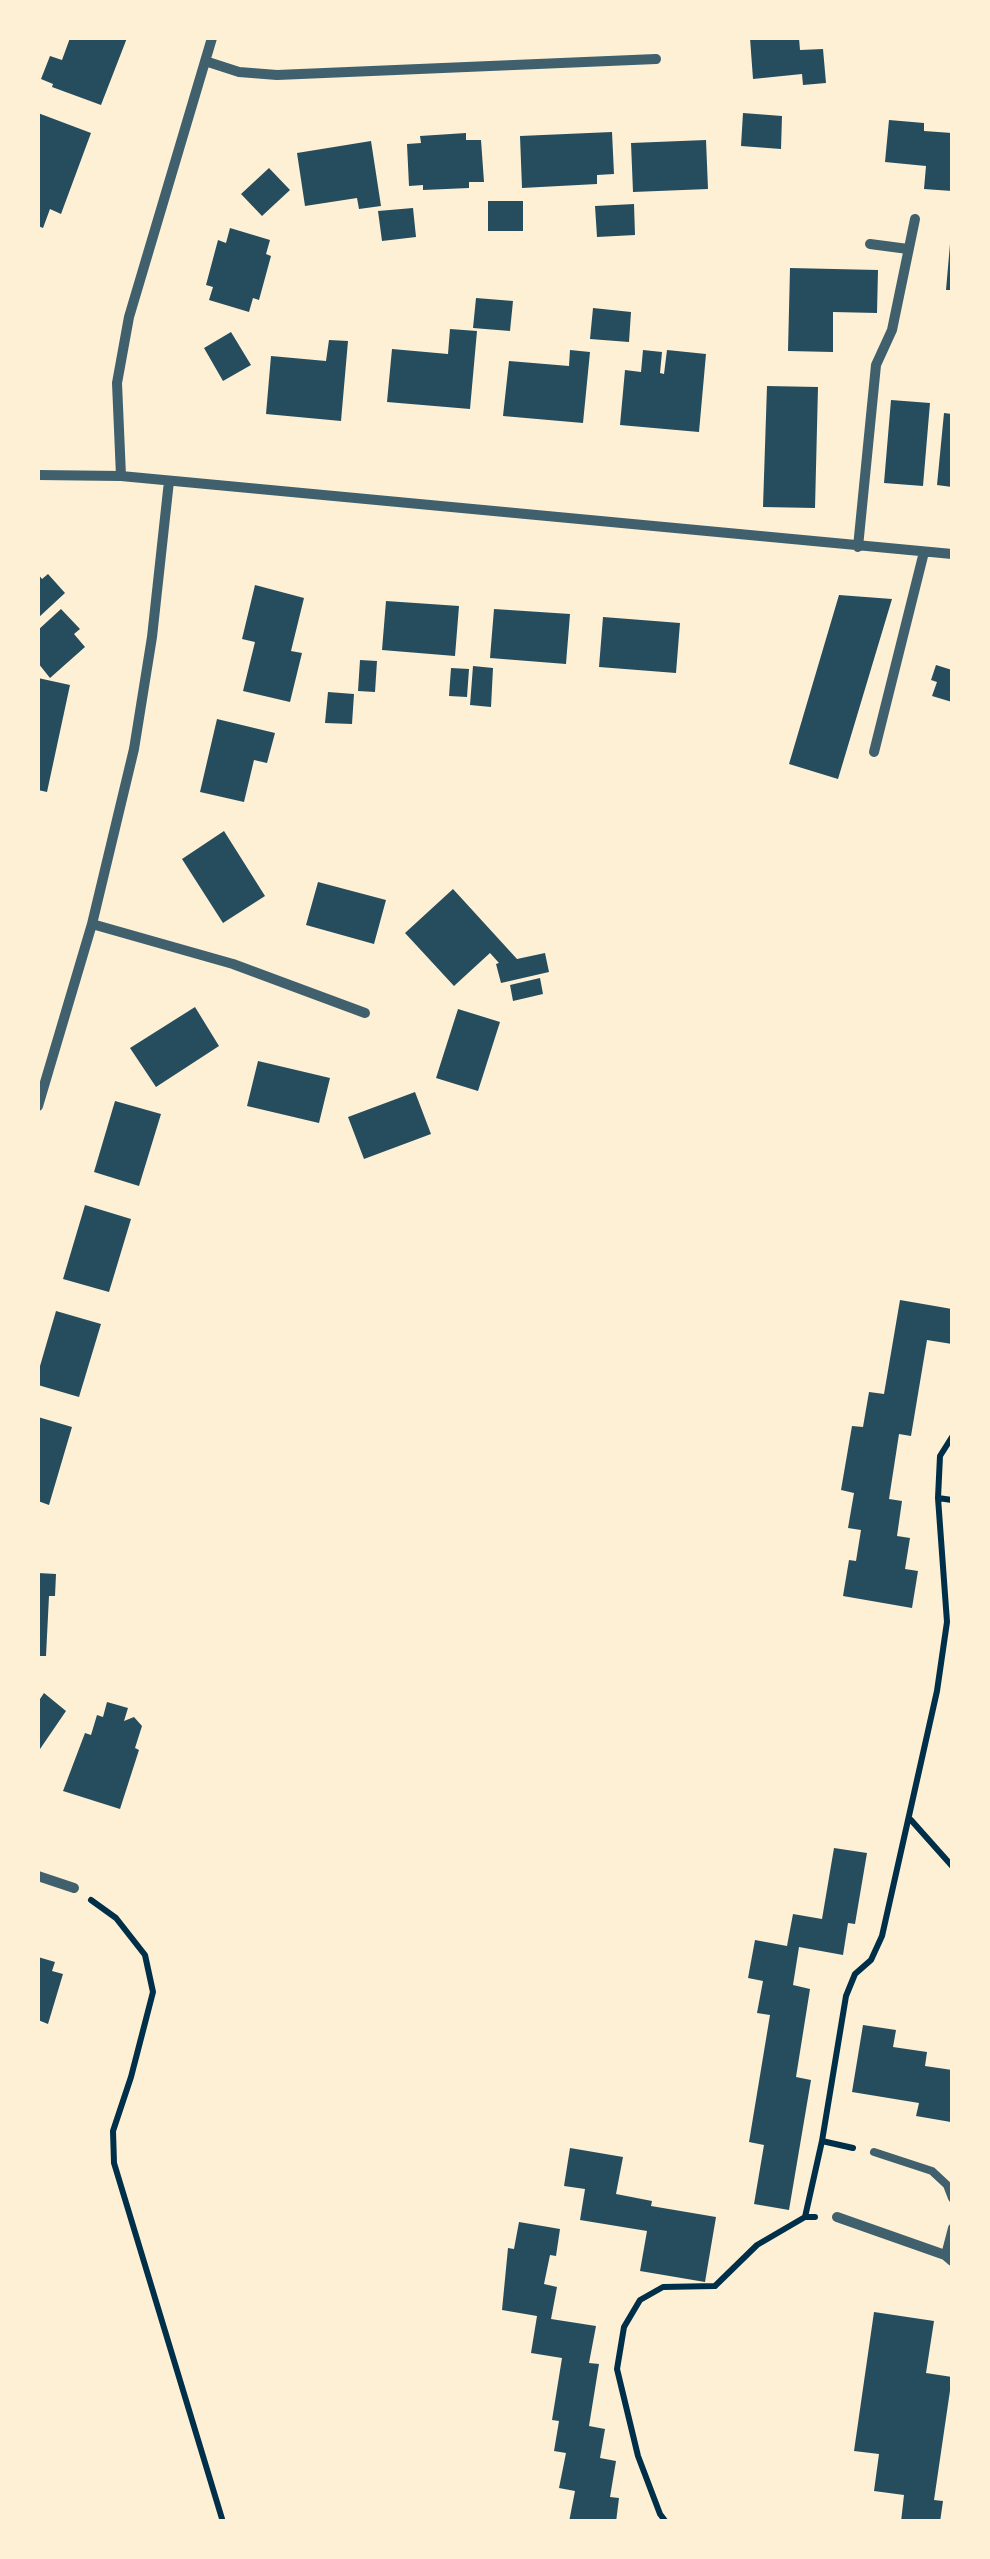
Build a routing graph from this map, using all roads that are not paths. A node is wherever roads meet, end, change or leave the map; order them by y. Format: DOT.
graph roads {
  1 [pos="212,38"];
  2 [pos="656,59"];
  3 [pos="205,61"];
  4 [pos="915,218"];
  5 [pos="870,244"];
  6 [pos="908,249"];
  7 [pos="38,474"];
  8 [pos="122,476"];
  9 [pos="169,481"];
  10 [pos="858,547"];
  11 [pos="924,552"];
  12 [pos="952,554"];
  13 [pos="874,752"];
  14 [pos="92,924"];
  15 [pos="365,1014"];
  16 [pos="38,1106"];
  17 [pos="38,1876"];
  18 [pos="74,1888"];
  19 [pos="874,2152"];
  20 [pos="952,2198"];
  21 [pos="837,2217"];
  22 [pos="952,2228"];
  23 [pos="949,2258"];
  1 -- 3 [label="street"];
  2 -- 3 [label="street"];
  3 -- 8 [label="street"];
  4 -- 6 [label="street"];
  5 -- 6 [label="street"];
  6 -- 10 [label="street"];
  7 -- 8 [label="street"];
  8 -- 9 [label="street"];
  9 -- 10 [label="street"];
  9 -- 14 [label="street"];
  10 -- 11 [label="street"];
  11 -- 12 [label="street"];
  11 -- 13 [label="street"];
  14 -- 15 [label="street"];
  14 -- 16 [label="street"];
  17 -- 18 [label="street"];
  19 -- 20 [label="lane"];
  21 -- 23 [label="street"];
  22 -- 23 [label="lane"];
}
